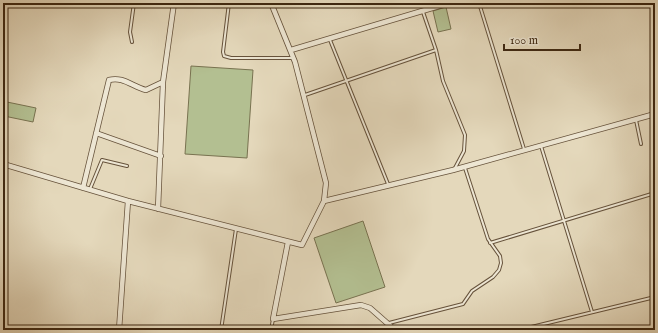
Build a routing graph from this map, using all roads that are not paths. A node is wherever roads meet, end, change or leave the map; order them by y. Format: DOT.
graph roads {
  1 [pos="4,3"];
  2 [pos="134,3"];
  3 [pos="174,3"];
  4 [pos="229,3"];
  5 [pos="271,3"];
  6 [pos="449,3"];
  7 [pos="479,3"];
  8 [pos="437,5"];
  9 [pos="422,11"];
  10 [pos="4,16"];
  11 [pos="3,36"];
  12 [pos="330,39"];
  13 [pos="132,42"];
  14 [pos="291,50"];
  15 [pos="436,50"];
  16 [pos="294,58"];
  17 [pos="347,81"];
  18 [pos="163,82"];
  19 [pos="305,95"];
  20 [pos="655,114"];
  21 [pos="636,120"];
  22 [pos="96,133"];
  23 [pos="641,144"];
  24 [pos="541,146"];
  25 [pos="525,150"];
  26 [pos="161,156"];
  27 [pos="3,164"];
  28 [pos="127,166"];
  29 [pos="464,167"];
  30 [pos="454,170"];
  31 [pos="388,186"];
  32 [pos="83,188"];
  33 [pos="89,190"];
  34 [pos="655,193"];
  35 [pos="128,201"];
  36 [pos="324,201"];
  37 [pos="158,209"];
  38 [pos="564,221"];
  39 [pos="236,229"];
  40 [pos="288,242"];
  41 [pos="490,243"];
  42 [pos="655,297"];
  43 [pos="592,312"];
  44 [pos="273,319"];
  45 [pos="388,324"];
  46 [pos="119,330"];
  47 [pos="221,330"];
  48 [pos="271,330"];
  49 [pos="396,330"];
  50 [pos="519,330"];
  1 -- 10 [label="street"];
  2 -- 13 [label="lane"];
  3 -- 18 [label="street"];
  4 -- 16 [label="lane"];
  5 -- 14 [label="street"];
  6 -- 8 [label="street"];
  7 -- 25 [label="lane"];
  8 -- 9 [label="street"];
  9 -- 12 [label="street"];
  9 -- 15 [label="lane"];
  10 -- 11 [label="street"];
  12 -- 14 [label="street"];
  12 -- 17 [label="lane"];
  14 -- 16 [label="street"];
  15 -- 17 [label="lane"];
  15 -- 30 [label="lane"];
  16 -- 19 [label="street"];
  17 -- 19 [label="lane"];
  17 -- 31 [label="lane"];
  18 -- 22 [label="street"];
  18 -- 26 [label="street"];
  19 -- 36 [label="street"];
  20 -- 21 [label="street"];
  21 -- 23 [label="lane"];
  21 -- 24 [label="street"];
  22 -- 26 [label="street"];
  22 -- 32 [label="street"];
  24 -- 25 [label="street"];
  24 -- 38 [label="lane"];
  25 -- 29 [label="street"];
  26 -- 37 [label="street"];
  27 -- 32 [label="street"];
  28 -- 33 [label="lane"];
  29 -- 30 [label="street"];
  29 -- 41 [label="lane"];
  30 -- 31 [label="street"];
  31 -- 36 [label="street"];
  32 -- 33 [label="street"];
  33 -- 35 [label="street"];
  34 -- 38 [label="lane"];
  35 -- 37 [label="street"];
  35 -- 46 [label="street"];
  36 -- 40 [label="street"];
  37 -- 39 [label="street"];
  38 -- 41 [label="lane"];
  38 -- 43 [label="lane"];
  39 -- 40 [label="street"];
  39 -- 47 [label="lane"];
  40 -- 44 [label="street"];
  41 -- 45 [label="lane"];
  42 -- 43 [label="lane"];
  43 -- 50 [label="lane"];
  44 -- 45 [label="street"];
  44 -- 48 [label="lane"];
  45 -- 49 [label="street"];
}
